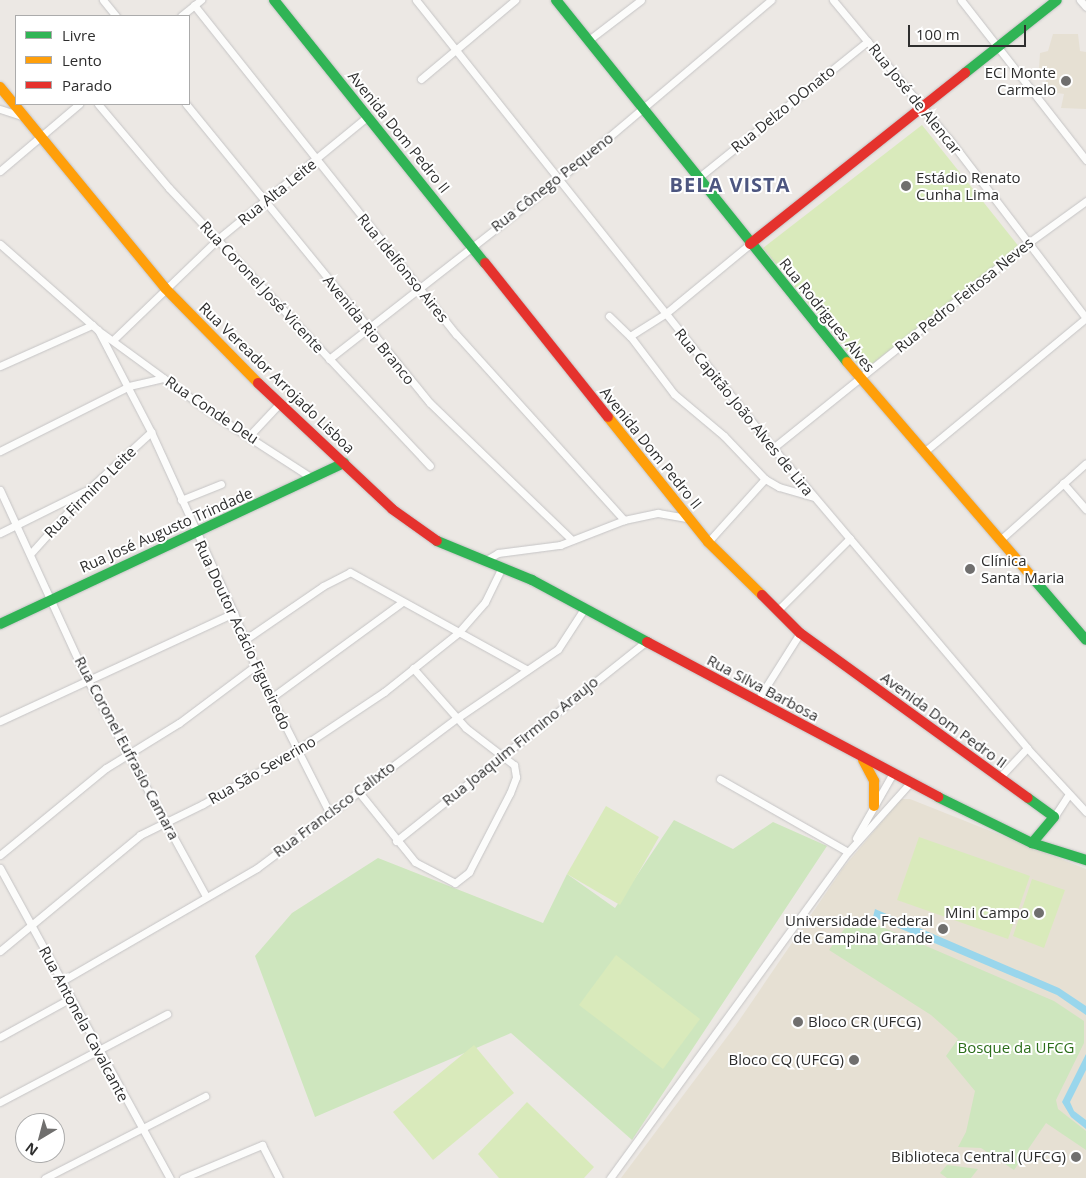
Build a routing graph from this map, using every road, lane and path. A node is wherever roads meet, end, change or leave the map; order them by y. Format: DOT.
graph roads {
  1 [pos="103,0"];
  2 [pos="201,0"];
  3 [pos="274,0"];
  4 [pos="416,0"];
  5 [pos="515,0"];
  6 [pos="556,0"];
  7 [pos="641,0"];
  8 [pos="771,0"];
  9 [pos="833,0"];
  10 [pos="961,0"];
  11 [pos="1057,0"];
  12 [pos="1080,0"];
  13 [pos="194,5"];
  14 [pos="1086,8"];
  15 [pos="115,15"];
  16 [pos="182,15"];
  17 [pos="590,40"];
  18 [pos="868,41"];
  19 [pos="998,47"];
  20 [pos="456,50"];
  21 [pos="421,79"];
  22 [pos="0,87"];
  23 [pos="78,105"];
  24 [pos="99,105"];
  25 [pos="187,105"];
  26 [pos="645,108"];
  27 [pos="0,109"];
  28 [pos="924,109"];
  29 [pos="368,116"];
  30 [pos="24,117"];
  31 [pos="41,137"];
  32 [pos="318,159"];
  33 [pos="1086,160"];
  34 [pos="0,171"];
  35 [pos="698,178"];
  36 [pos="558,180"];
  37 [pos="266,200"];
  38 [pos="1086,201"];
  39 [pos="219,238"];
  40 [pos="1028,243"];
  41 [pos="750,244"];
  42 [pos="0,246"];
  43 [pos="471,246"];
  44 [pos="419,286"];
  45 [pos="165,288"];
  46 [pos="665,314"];
  47 [pos="609,316"];
  48 [pos="1086,318"];
  49 [pos="92,325"];
  50 [pos="366,329"];
  51 [pos="98,330"];
  52 [pos="630,336"];
  53 [pos="113,340"];
  54 [pos="328,359"];
  55 [pos="0,366"];
  56 [pos="163,378"];
  57 [pos="859,378"];
  58 [pos="129,386"];
  59 [pos="279,404"];
  60 [pos="151,432"];
  61 [pos="250,435"];
  62 [pos="774,448"];
  63 [pos="0,451"];
  64 [pos="924,452"];
  65 [pos="344,463"];
  66 [pos="1086,463"];
  67 [pos="430,466"];
  68 [pos="312,478"];
  69 [pos="765,479"];
  70 [pos="1063,483"];
  71 [pos="222,484"];
  72 [pos="0,490"];
  73 [pos="88,490"];
  74 [pos="814,497"];
  75 [pos="181,500"];
  76 [pos="1086,509"];
  77 [pos="687,518"];
  78 [pos="624,520"];
  79 [pos="16,525"];
  80 [pos="0,532"];
  81 [pos="196,534"];
  82 [pos="428,538"];
  83 [pos="850,538"];
  84 [pos="572,540"];
  85 [pos="1000,540"];
  86 [pos="708,542"];
  87 [pos="31,553"];
  88 [pos="486,560"];
  89 [pos="502,567"];
  90 [pos="51,599"];
  91 [pos="402,602"];
  92 [pos="584,610"];
  93 [pos="777,611"];
  94 [pos="234,613"];
  95 [pos="0,624"];
  96 [pos="458,633"];
  97 [pos="800,633"];
  98 [pos="1086,640"];
  99 [pos="243,641"];
  100 [pos="645,642"];
  101 [pos="255,666"];
  102 [pos="413,668"];
  103 [pos="526,669"];
  104 [pos="87,679"];
  105 [pos="270,698"];
  106 [pos="757,701"];
  107 [pos="457,718"];
  108 [pos="0,721"];
  109 [pos="1027,748"];
  110 [pos="297,750"];
  111 [pos="128,755"];
  112 [pos="502,756"];
  113 [pos="863,759"];
  114 [pos="892,775"];
  115 [pos="999,778"];
  116 [pos="720,779"];
  117 [pos="909,784"];
  118 [pos="358,791"];
  119 [pos="1069,794"];
  120 [pos="874,806"];
  121 [pos="330,812"];
  122 [pos="1086,812"];
  123 [pos="1054,817"];
  124 [pos="167,823"];
  125 [pos="396,841"];
  126 [pos="1032,842"];
  127 [pos="848,852"];
  128 [pos="0,855"];
  129 [pos="1086,860"];
  130 [pos="0,868"];
  131 [pos="206,896"];
  132 [pos="30,925"];
  133 [pos="0,951"];
  134 [pos="62,981"];
  135 [pos="71,998"];
  136 [pos="167,1014"];
  137 [pos="0,1037"];
  138 [pos="97,1050"];
  139 [pos="204,1096"];
  140 [pos="0,1102"];
  141 [pos="140,1130"];
  142 [pos="45,1178"];
  143 [pos="170,1178"];
  144 [pos="184,1178"];
  145 [pos="279,1178"];
  146 [pos="610,1178"];
  1 -- 15 [label="street"];
  2 -- 13 [label="street"];
  3 -- 29 [label="main road, Avenida Dom Pedro II"];
  4 -- 20 [label="street, Rua Capitão João Alves de Lira"];
  5 -- 20 [label="street"];
  6 -- 17 [label="main road, Rua Rodrigues Alves"];
  7 -- 17 [label="street"];
  8 -- 26 [label="street, Rua Cônego Pequeno"];
  9 -- 18 [label="street, Rua José de Alencar"];
  10 -- 19 [label="street"];
  11 -- 19 [label="main road"];
  12 -- 14 [label="street"];
  13 -- 16 [label="street"];
  13 -- 32 [label="street, Rua Idelfonso Aires"];
  17 -- 26 [label="main road, Rua Rodrigues Alves"];
  18 -- 28 [label="street, Rua José de Alencar"];
  18 -- 35 [label="street, Rua Delzo DOnato"];
  19 -- 28 [label="main road"];
  19 -- 33 [label="street"];
  20 -- 21 [label="street"];
  20 -- 36 [label="street, Rua Capitão João Alves de Lira"];
  22 -- 30 [label="main road, Rua Vereador Arrojado Lisboa"];
  23 -- 31 [label="street"];
  24 -- 39 [label="street, Rua Coronel José Vicente"];
  25 -- 37 [label="street, Avenida Rio Branco"];
  26 -- 35 [label="main road, Rua Rodrigues Alves"];
  26 -- 36 [label="street, Rua Cônego Pequeno"];
  27 -- 30 [label="street"];
  28 -- 40 [label="street, Rua José de Alencar"];
  28 -- 41 [label="main road"];
  29 -- 32 [label="street, Rua Alta Leite"];
  29 -- 43 [label="main road, Avenida Dom Pedro II"];
  30 -- 31 [label="main road, Rua Vereador Arrojado Lisboa"];
  31 -- 34 [label="street"];
  31 -- 45 [label="main road, Rua Vereador Arrojado Lisboa"];
  32 -- 37 [label="street, Rua Alta Leite"];
  32 -- 44 [label="street, Rua Idelfonso Aires"];
  35 -- 41 [label="main road, Rua Rodrigues Alves"];
  36 -- 43 [label="street, Rua Cônego Pequeno"];
  36 -- 46 [label="street, Rua Capitão João Alves de Lira"];
  37 -- 39 [label="street, Rua Alta Leite"];
  37 -- 50 [label="street, Avenida Rio Branco"];
  38 -- 40 [label="street, Rua Pedro Feitosa Neves"];
  39 -- 45 [label="street, Rua Alta Leite"];
  39 -- 54 [label="street, Rua Coronel José Vicente"];
  40 -- 48 [label="street, Rua José de Alencar"];
  40 -- 57 [label="street, Rua Pedro Feitosa Neves"];
  41 -- 46 [label="street"];
  41 -- 57 [label="main road, Rua Rodrigues Alves"];
  42 -- 49 [label="street, Rua Doutor Acácio Figueiredo"];
  43 -- 44 [label="street, Rua Cônego Pequeno"];
  43 -- 77 [label="main road, Avenida Dom Pedro II"];
  44 -- 50 [label="street, Rua Cônego Pequeno"];
  44 -- 78 [label="street, Rua Idelfonso Aires"];
  45 -- 53 [label="street, Rua Alta Leite"];
  45 -- 59 [label="main road, Rua Vereador Arrojado Lisboa"];
  46 -- 52 [label="street"];
  46 -- 62 [label="street, Rua Capitão João Alves de Lira"];
  47 -- 52 [label="street"];
  48 -- 64 [label="street"];
  49 -- 51 [label="street, Rua Doutor Acácio Figueiredo"];
  49 -- 55 [label="street"];
  50 -- 54 [label="street, Rua Cônego Pequeno"];
  50 -- 84 [label="street, Avenida Rio Branco"];
  51 -- 53 [label="street"];
  51 -- 58 [label="street, Rua Doutor Acácio Figueiredo"];
  52 -- 69 [label="street"];
  53 -- 56 [label="street, Rua Conde Deu"];
  54 -- 67 [label="street, Rua Coronel José Vicente"];
  56 -- 58 [label="street"];
  56 -- 61 [label="street, Rua Conde Deu"];
  57 -- 62 [label="street, Rua Pedro Feitosa Neves"];
  57 -- 64 [label="main road, Rua Rodrigues Alves"];
  58 -- 60 [label="street, Rua Doutor Acácio Figueiredo"];
  58 -- 63 [label="street"];
  59 -- 61 [label="street"];
  59 -- 65 [label="main road, Rua Vereador Arrojado Lisboa"];
  60 -- 73 [label="street, Rua Firmino Leite"];
  60 -- 75 [label="street, Rua Doutor Acácio Figueiredo"];
  61 -- 68 [label="street, Rua Conde Deu"];
  62 -- 74 [label="street, Rua Capitão João Alves de Lira"];
  64 -- 85 [label="main road, Rua Rodrigues Alves"];
  65 -- 68 [label="main road, Rua José Augusto Trindade"];
  65 -- 82 [label="main road, Rua Vereador Arrojado Lisboa"];
  66 -- 70 [label="street"];
  68 -- 81 [label="main road, Rua José Augusto Trindade"];
  69 -- 74 [label="street"];
  69 -- 86 [label="street"];
  70 -- 76 [label="street"];
  70 -- 85 [label="street"];
  71 -- 75 [label="street"];
  72 -- 79 [label="street, Rua Coronel Eufrasio Camara"];
  73 -- 79 [label="street"];
  73 -- 87 [label="street, Rua Firmino Leite"];
  74 -- 83 [label="street, Rua Capitão João Alves de Lira"];
  75 -- 81 [label="street, Rua Doutor Acácio Figueiredo"];
  77 -- 78 [label="street"];
  77 -- 86 [label="main road, Avenida Dom Pedro II"];
  78 -- 84 [label="street"];
  79 -- 80 [label="street"];
  79 -- 87 [label="street, Rua Coronel Eufrasio Camara"];
  81 -- 90 [label="main road, Rua José Augusto Trindade"];
  81 -- 94 [label="street, Rua Doutor Acácio Figueiredo"];
  82 -- 88 [label="main road, Rua Silva Barbosa"];
  83 -- 93 [label="street"];
  83 -- 109 [label="street, Rua Capitão João Alves de Lira"];
  84 -- 88 [label="street"];
  85 -- 98 [label="main road, Rua Rodrigues Alves"];
  86 -- 93 [label="main road, Avenida Dom Pedro II"];
  87 -- 90 [label="street, Rua Coronel Eufrasio Camara"];
  88 -- 89 [label="main road, Rua Silva Barbosa"];
  89 -- 92 [label="main road, Rua Silva Barbosa"];
  89 -- 96 [label="street, Rua São Severino"];
  90 -- 95 [label="main road, Rua José Augusto Trindade"];
  90 -- 104 [label="street, Rua Coronel Eufrasio Camara"];
  91 -- 96 [label="street"];
  91 -- 99 [label="street"];
  91 -- 105 [label="street"];
  92 -- 100 [label="main road, Rua Silva Barbosa"];
  92 -- 103 [label="street, Rua Francisco Calixto"];
  93 -- 97 [label="main road, Avenida Dom Pedro II"];
  94 -- 99 [label="street, Rua Doutor Acácio Figueiredo"];
  94 -- 104 [label="street"];
  96 -- 102 [label="street, Rua São Severino"];
  96 -- 103 [label="street"];
  97 -- 106 [label="street"];
  97 -- 115 [label="main road, Avenida Dom Pedro II"];
  99 -- 101 [label="street, Rua Doutor Acácio Figueiredo"];
  100 -- 106 [label="main road, Rua Silva Barbosa"];
  100 -- 112 [label="street, Rua Joaquim Firmino Araujo"];
  101 -- 105 [label="street, Rua Doutor Acácio Figueiredo"];
  101 -- 111 [label="street"];
  102 -- 107 [label="street"];
  102 -- 110 [label="street, Rua São Severino"];
  103 -- 107 [label="street, Rua Francisco Calixto"];
  104 -- 108 [label="street"];
  104 -- 111 [label="street, Rua Coronel Eufrasio Camara"];
  105 -- 110 [label="street, Rua Doutor Acácio Figueiredo"];
  106 -- 113 [label="main road, Rua Silva Barbosa"];
  107 -- 112 [label="street"];
  107 -- 118 [label="street, Rua Francisco Calixto"];
  109 -- 115 [label="street"];
  109 -- 119 [label="street, Rua Capitão João Alves de Lira"];
  110 -- 121 [label="street, Rua Doutor Acácio Figueiredo"];
  110 -- 124 [label="street, Rua São Severino"];
  111 -- 124 [label="street, Rua Coronel Eufrasio Camara"];
  111 -- 128 [label="street"];
  112 -- 125 [label="street, Rua Joaquim Firmino Araujo"];
  112 -- 125 [label="street"];
  113 -- 114 [label="main road, Rua Silva Barbosa"];
  113 -- 120 [label="main road"];
  114 -- 117 [label="main road, Rua Silva Barbosa"];
  114 -- 120 [label="street"];
  115 -- 123 [label="main road, Avenida Dom Pedro II"];
  116 -- 127 [label="street"];
  117 -- 126 [label="main road, Rua Silva Barbosa"];
  117 -- 127 [label="street"];
  118 -- 121 [label="street, Rua Francisco Calixto"];
  118 -- 125 [label="street"];
  119 -- 122 [label="street, Rua Capitão João Alves de Lira"];
  119 -- 123 [label="street"];
  120 -- 127 [label="street"];
  121 -- 131 [label="street, Rua Francisco Calixto"];
  123 -- 126 [label="main road"];
  124 -- 131 [label="street, Rua Coronel Eufrasio Camara"];
  124 -- 132 [label="street, Rua São Severino"];
  126 -- 129 [label="main road, Rua Silva Barbosa"];
  127 -- 146 [label="street"];
  130 -- 132 [label="street, Rua Antonela Cavalcante"];
  131 -- 134 [label="street, Rua Francisco Calixto"];
  132 -- 133 [label="street, Rua São Severino"];
  132 -- 134 [label="street, Rua Antonela Cavalcante"];
  134 -- 135 [label="street, Rua Antonela Cavalcante"];
  135 -- 137 [label="street"];
  135 -- 138 [label="street, Rua Antonela Cavalcante"];
  136 -- 138 [label="street"];
  138 -- 140 [label="street"];
  138 -- 141 [label="street, Rua Antonela Cavalcante"];
  139 -- 141 [label="street"];
  141 -- 142 [label="street"];
  141 -- 143 [label="street, Rua Antonela Cavalcante"];
  144 -- 145 [label="street"];
}
